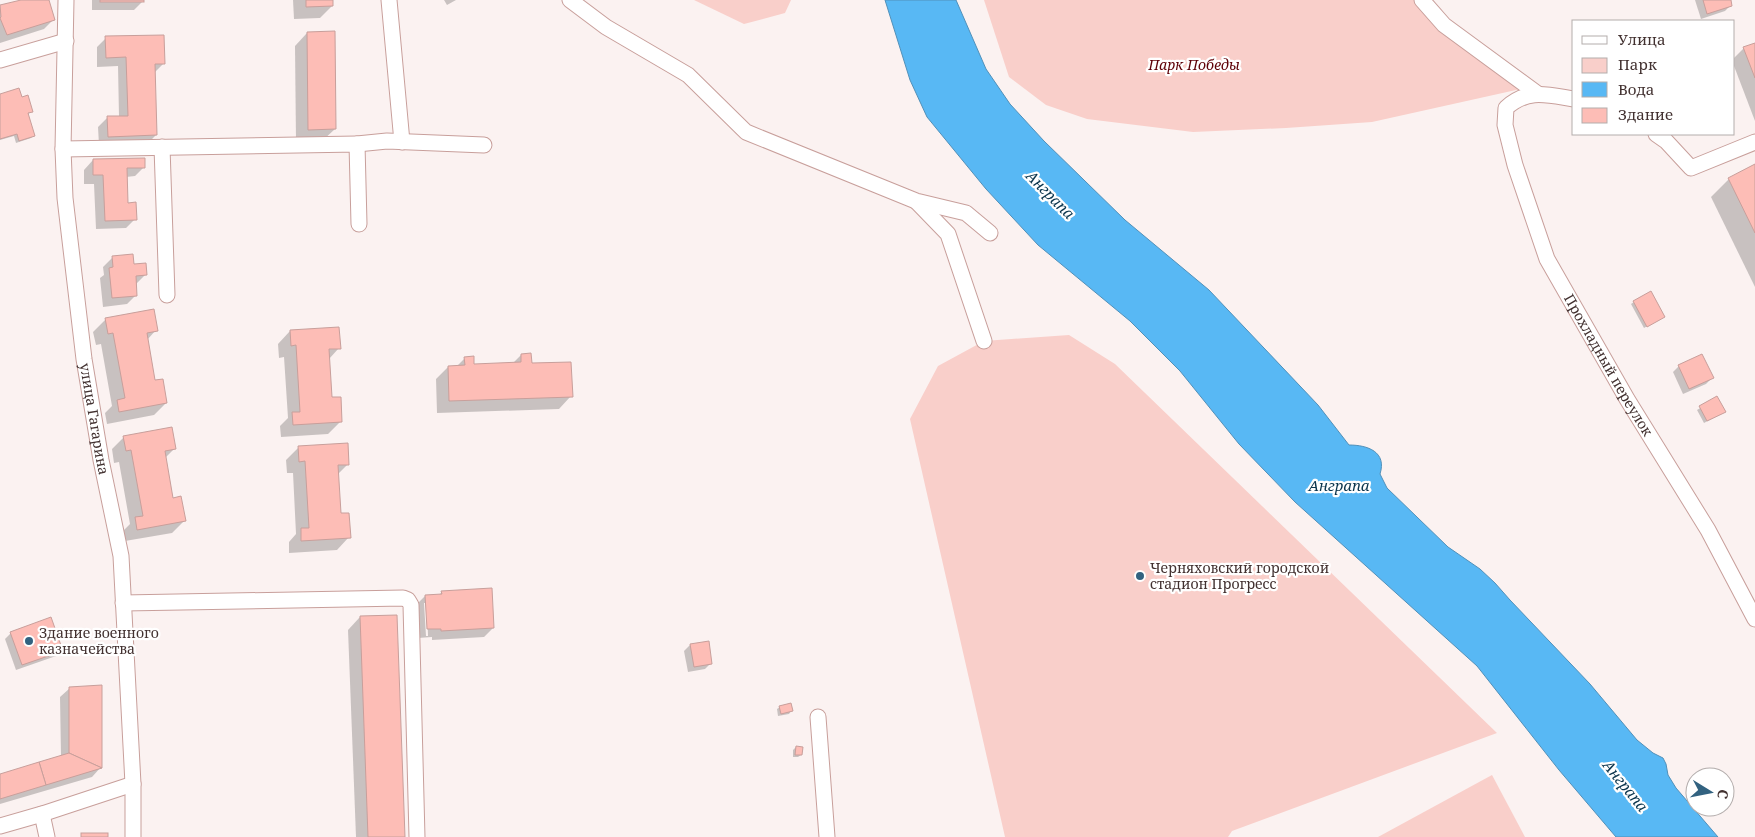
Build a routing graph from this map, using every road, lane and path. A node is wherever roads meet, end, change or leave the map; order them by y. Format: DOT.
graph roads {
  1 [pos="66,0"];
  2 [pos="389,0"];
  3 [pos="570,0"];
  4 [pos="1422,0"];
  5 [pos="66,41"];
  6 [pos="0,60"];
  7 [pos="1538,94"];
  8 [pos="1572,99"];
  9 [pos="1657,135"];
  10 [pos="402,142"];
  11 [pos="1755,142"];
  12 [pos="357,144"];
  13 [pos="484,145"];
  14 [pos="162,147"];
  15 [pos="63,149"];
  16 [pos="916,201"];
  17 [pos="359,224"];
  18 [pos="990,233"];
  19 [pos="167,295"];
  20 [pos="984,340"];
  21 [pos="123,604"];
  22 [pos="1755,619"];
  23 [pos="818,717"];
  24 [pos="133,784"];
  25 [pos="42,814"];
  26 [pos="0,826"];
  27 [pos="47,837"];
  28 [pos="133,837"];
  29 [pos="417,837"];
  30 [pos="827,837"];
  1 -- 5 [label="street, улица Гагарина"];
  2 -- 10 [label="street"];
  3 -- 16 [label="street"];
  4 -- 7 [label="street"];
  5 -- 6 [label="street"];
  5 -- 15 [label="street, улица Гагарина"];
  7 -- 8 [label="street"];
  7 -- 22 [label="street, Прохладный переулок"];
  9 -- 11 [label="street"];
  10 -- 12 [label="street"];
  10 -- 13 [label="street"];
  12 -- 14 [label="street"];
  12 -- 17 [label="street"];
  14 -- 15 [label="street"];
  14 -- 19 [label="street"];
  15 -- 21 [label="street, улица Гагарина"];
  16 -- 18 [label="street"];
  16 -- 20 [label="street"];
  21 -- 24 [label="street, улица Гагарина"];
  21 -- 29 [label="street"];
  23 -- 30 [label="street"];
  24 -- 25 [label="street"];
  24 -- 28 [label="street, улица Гагарина"];
  25 -- 26 [label="street"];
  25 -- 27 [label="street"];
}
